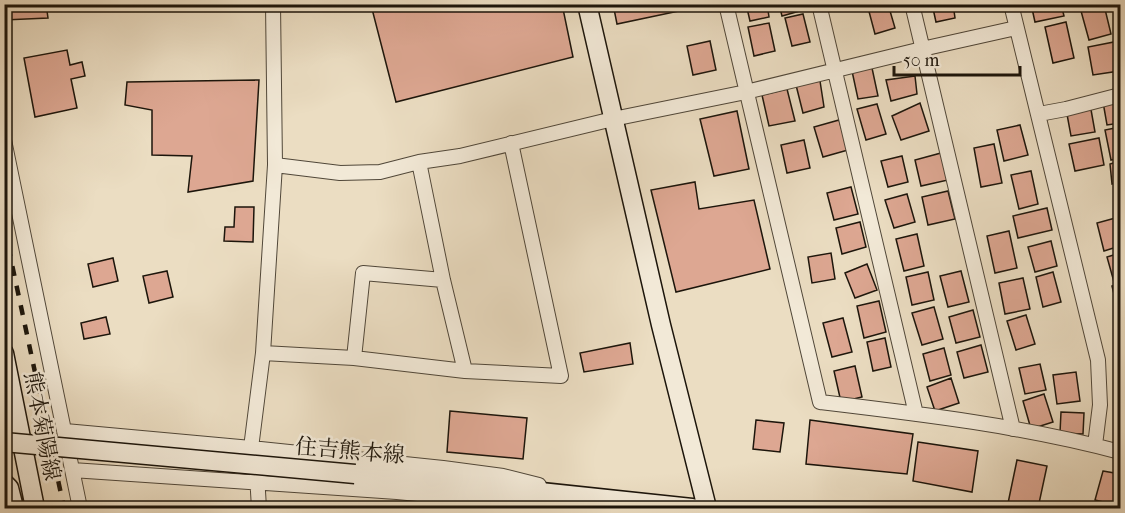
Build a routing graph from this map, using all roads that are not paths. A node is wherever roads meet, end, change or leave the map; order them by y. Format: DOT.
graph roads {
  1 [pos="273,4"];
  2 [pos="586,4"];
  3 [pos="726,4"];
  4 [pos="819,4"];
  5 [pos="912,4"];
  6 [pos="1011,4"];
  7 [pos="1016,28"];
  8 [pos="922,49"];
  9 [pos="834,71"];
  10 [pos="746,92"];
  11 [pos="1120,95"];
  12 [pos="1039,114"];
  13 [pos="613,118"];
  14 [pos="4,140"];
  15 [pos="511,143"];
  16 [pos="419,162"];
  17 [pos="275,165"];
  18 [pos="443,279"];
  19 [pos="4,353"];
  20 [pos="263,353"];
  21 [pos="354,358"];
  22 [pos="465,370"];
  23 [pos="916,414"];
  24 [pos="1013,429"];
  25 [pos="65,431"];
  26 [pos="4,442"];
  27 [pos="1095,445"];
  28 [pos="251,448"];
  29 [pos="1120,452"];
  30 [pos="72,470"];
  31 [pos="4,483"];
  32 [pos="258,483"];
  33 [pos="585,497"];
  34 [pos="14,508"];
  35 [pos="35,508"];
  36 [pos="80,508"];
  37 [pos="259,508"];
  38 [pos="692,508"];
  39 [pos="707,508"];
  1 -- 17 [label="street"];
  2 -- 13 [label="main road"];
  3 -- 10 [label="street"];
  4 -- 9 [label="street"];
  5 -- 8 [label="street"];
  6 -- 7 [label="street"];
  7 -- 8 [label="street"];
  7 -- 12 [label="street"];
  8 -- 9 [label="street"];
  8 -- 24 [label="street"];
  9 -- 10 [label="street"];
  9 -- 23 [label="street"];
  10 -- 13 [label="street"];
  10 -- 23 [label="street"];
  11 -- 12 [label="street"];
  12 -- 27 [label="street"];
  13 -- 15 [label="street"];
  13 -- 39 [label="main road"];
  14 -- 25 [label="street"];
  15 -- 16 [label="street"];
  15 -- 22 [label="street"];
  16 -- 17 [label="street"];
  16 -- 18 [label="street"];
  17 -- 20 [label="street"];
  18 -- 21 [label="street"];
  18 -- 22 [label="street"];
  19 -- 35 [label="main road, 熊本菊陽線"];
  20 -- 21 [label="street"];
  20 -- 28 [label="street"];
  21 -- 22 [label="street"];
  23 -- 24 [label="street"];
  24 -- 27 [label="street"];
  25 -- 28 [label="street"];
  25 -- 30 [label="street"];
  26 -- 33 [label="main road, 住吉熊本線, bridge"];
  27 -- 29 [label="street"];
  28 -- 32 [label="street"];
  28 -- 33 [label="street"];
  30 -- 32 [label="street"];
  30 -- 36 [label="street"];
  31 -- 34 [label="main road"];
  32 -- 33 [label="street"];
  32 -- 37 [label="street"];
  33 -- 38 [label="main road, 住吉熊本線"];
}
